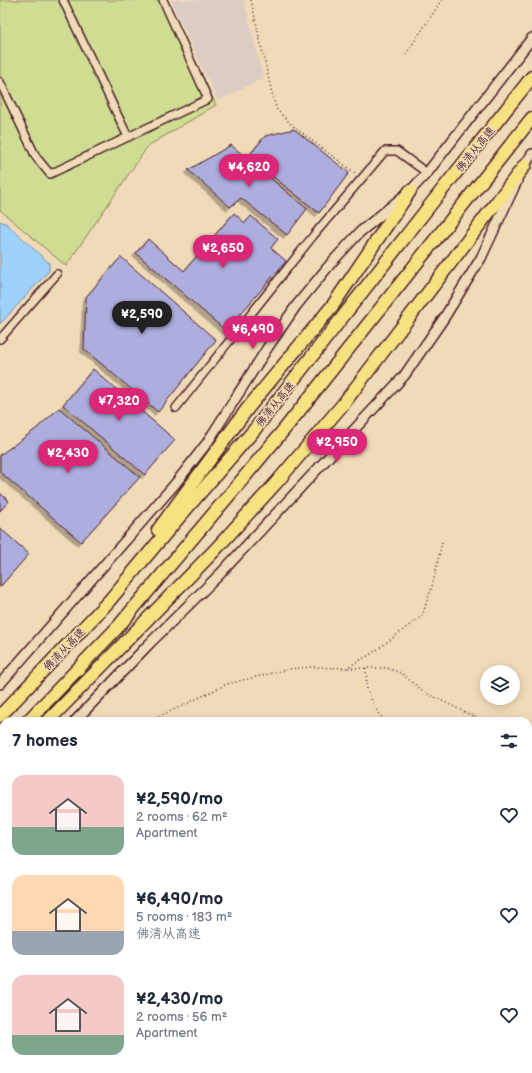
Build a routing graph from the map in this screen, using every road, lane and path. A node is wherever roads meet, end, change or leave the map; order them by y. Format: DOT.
graph roads {
  1 [pos="63,0"];
  2 [pos="163,0"];
  3 [pos="251,0"];
  4 [pos="442,0"];
  5 [pos="532,38"];
  6 [pos="406,54"];
  7 [pos="532,77"];
  8 [pos="0,82"];
  9 [pos="532,118"];
  10 [pos="128,137"];
  11 [pos="532,154"];
  12 [pos="524,165"];
  13 [pos="427,173"];
  14 [pos="362,178"];
  15 [pos="410,191"];
  16 [pos="57,274"];
  17 [pos="0,339"];
  18 [pos="176,408"];
  19 [pos="442,542"];
  20 [pos="104,607"];
  21 [pos="346,668"];
  22 [pos="366,668"];
  23 [pos="0,684"];
  24 [pos="0,716"];
  25 [pos="32,717"];
  26 [pos="52,717"];
  27 [pos="79,717"];
  28 [pos="157,717"];
  29 [pos="381,717"];
  30 [pos="476,717"];
  1 -- 10 [label="street"];
  2 -- 10 [label="street"];
  3 -- 14 [label="path"];
  4 -- 6 [label="path"];
  5 -- 13 [label="main road"];
  7 -- 20 [label="highway, 佛清从高速"];
  8 -- 10 [label="street"];
  9 -- 25 [label="highway"];
  11 -- 12 [label="main road"];
  12 -- 26 [label="highway"];
  12 -- 27 [label="main road"];
  13 -- 14 [label="street"];
  13 -- 15 [label="main road"];
  14 -- 18 [label="street"];
  15 -- 20 [label="highway"];
  15 -- 23 [label="main road"];
  16 -- 17 [label="street"];
  19 -- 21 [label="path"];
  20 -- 24 [label="highway, 佛清从高速"];
  21 -- 22 [label="path"];
  21 -- 28 [label="path"];
  22 -- 29 [label="path"];
  22 -- 30 [label="path"];
}
